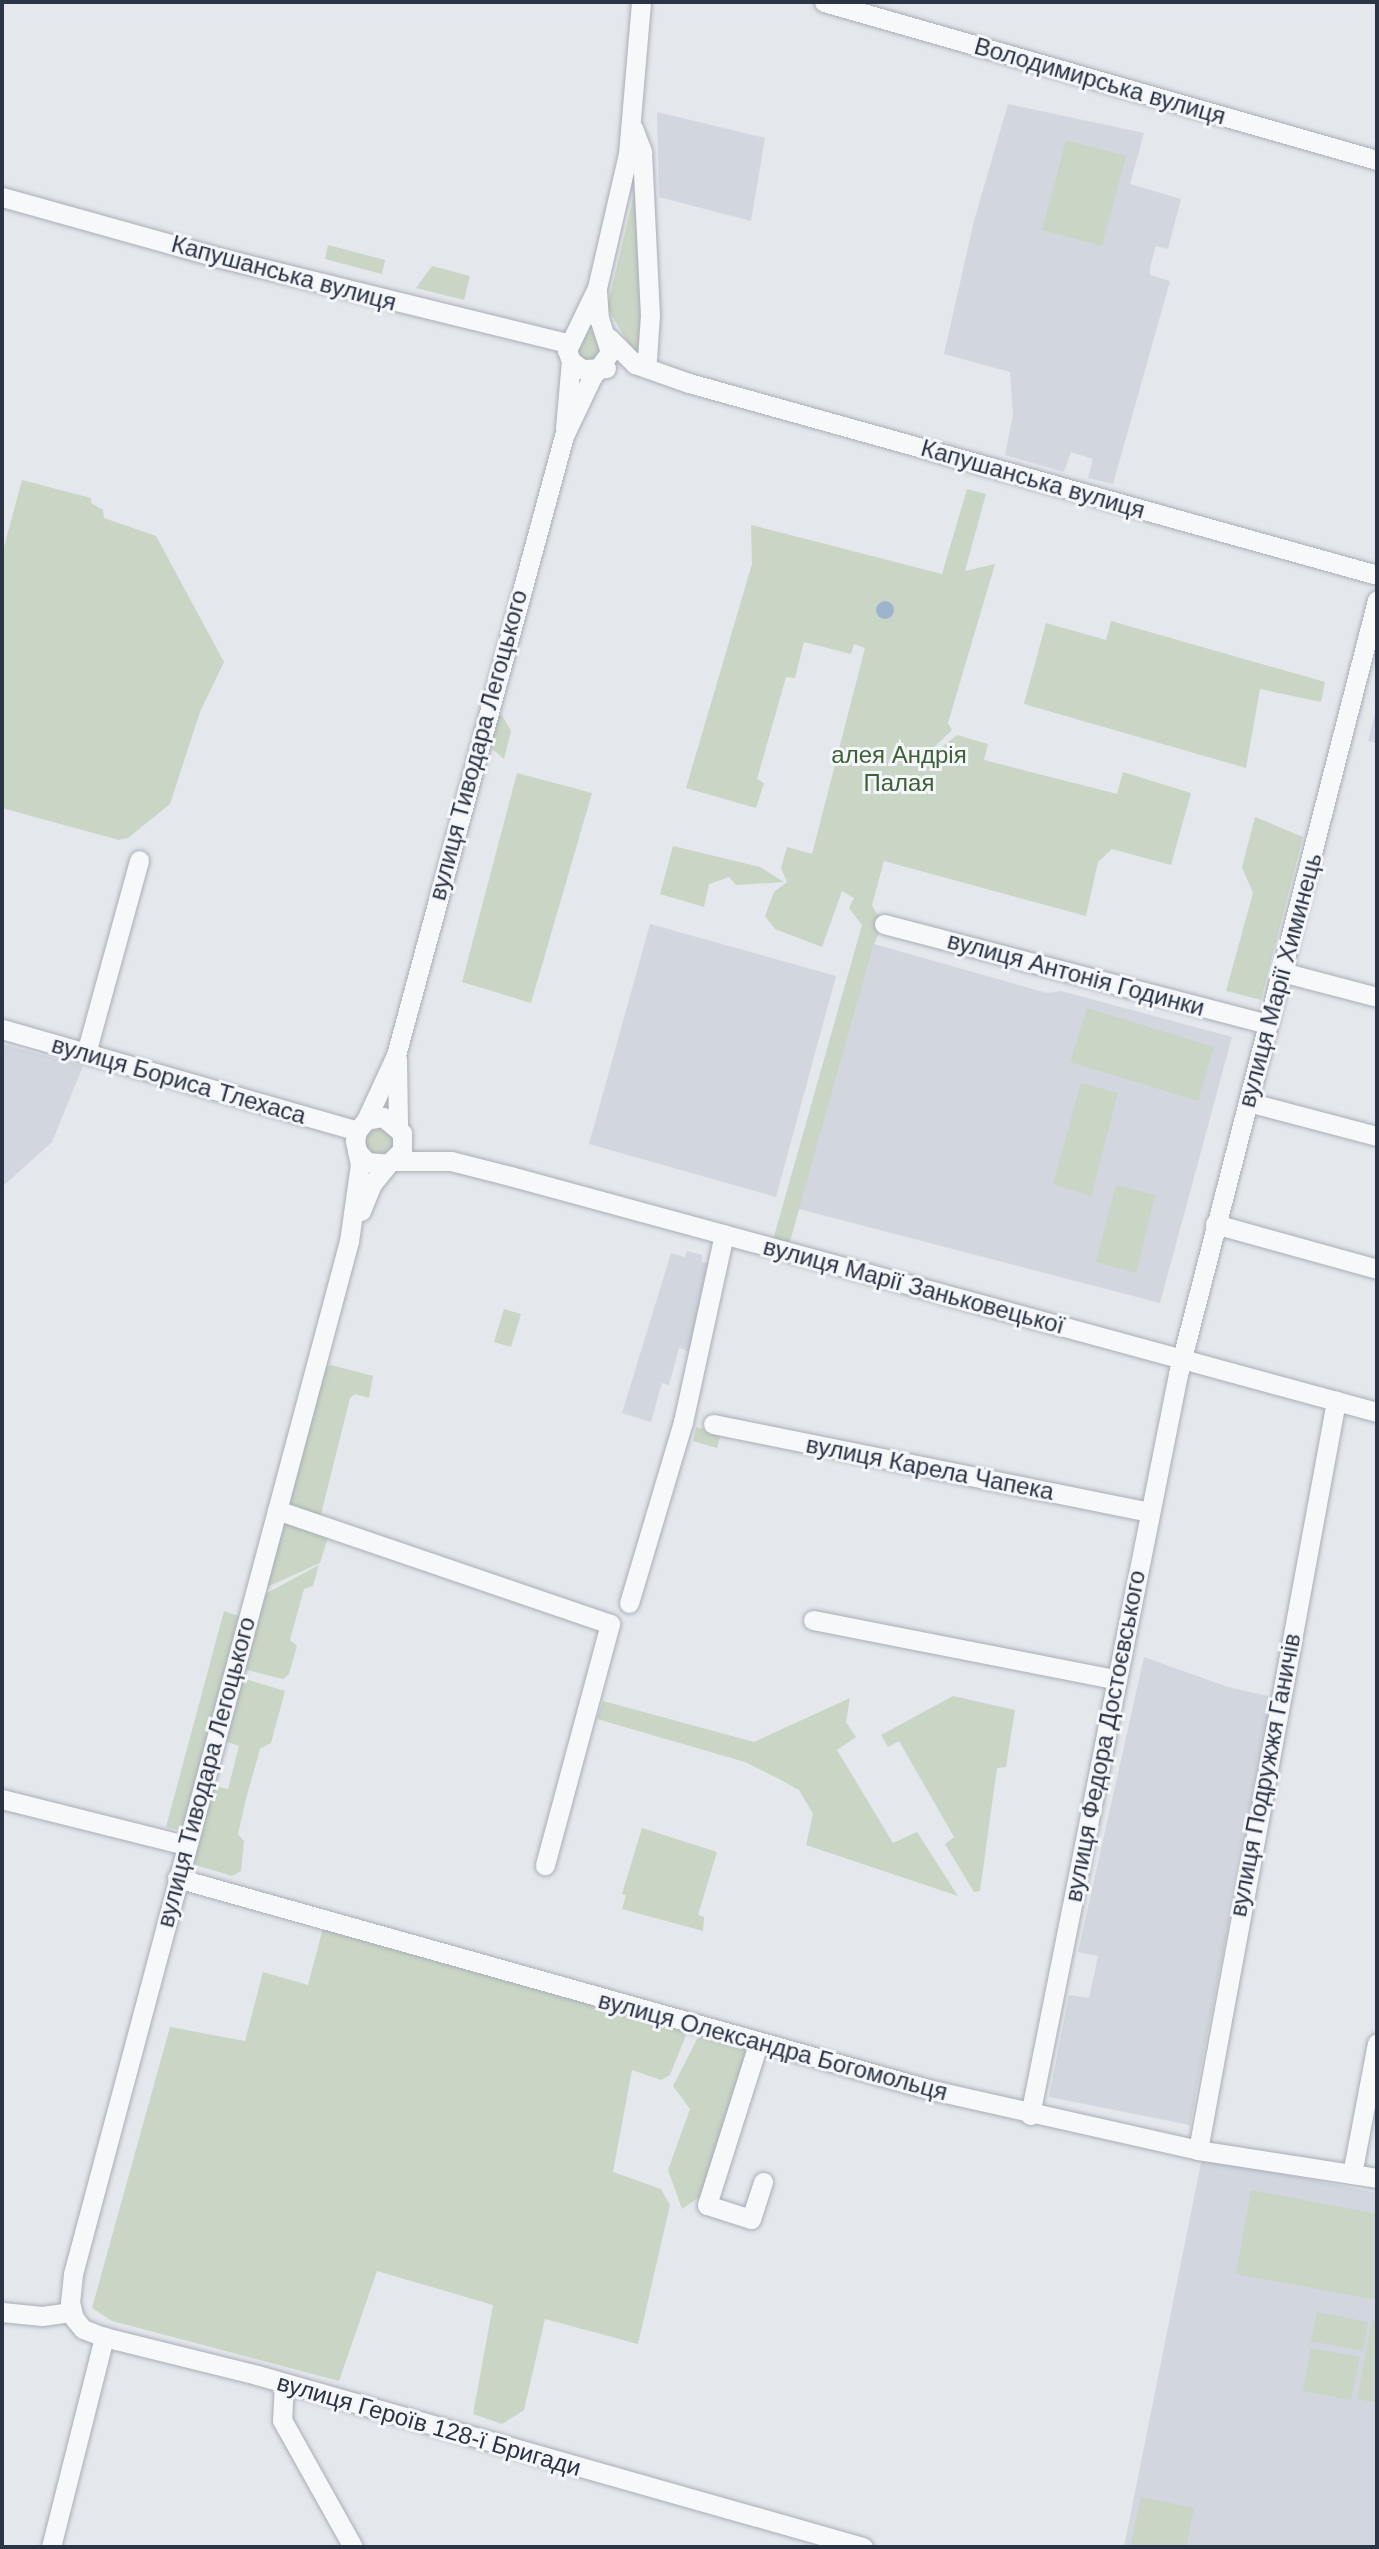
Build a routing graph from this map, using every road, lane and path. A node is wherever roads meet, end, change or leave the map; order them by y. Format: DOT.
graph roads {
  1 [pos="640,2"];
  2 [pos="824,2"];
  3 [pos="632,127"];
  4 [pos="1377,160"];
  5 [pos="2,197"];
  6 [pos="597,288"];
  7 [pos="607,336"];
  8 [pos="570,346"];
  9 [pos="650,347"];
  10 [pos="635,364"];
  11 [pos="597,369"];
  12 [pos="689,383"];
  13 [pos="564,436"];
  14 [pos="1377,575"];
  15 [pos="1377,600"];
  16 [pos="139,860"];
  17 [pos="884,924"];
  18 [pos="1282,972"];
  19 [pos="1377,997"];
  20 [pos="1268,1024"];
  21 [pos="2,1029"];
  22 [pos="86,1053"];
  23 [pos="397,1055"];
  24 [pos="1248,1102"];
  25 [pos="400,1129"];
  26 [pos="360,1134"];
  27 [pos="1377,1136"];
  28 [pos="451,1161"];
  29 [pos="391,1163"];
  30 [pos="1215,1224"];
  31 [pos="350,1234"];
  32 [pos="724,1234"];
  33 [pos="1377,1269"];
  34 [pos="1181,1358"];
  35 [pos="1336,1401"];
  36 [pos="1377,1412"];
  37 [pos="713,1424"];
  38 [pos="277,1510"];
  39 [pos="1148,1512"];
  40 [pos="628,1603"];
  41 [pos="813,1620"];
  42 [pos="1115,1679"];
  43 [pos="2,1799"];
  44 [pos="185,1845"];
  45 [pos="545,1865"];
  46 [pos="177,1878"];
  47 [pos="1377,2043"];
  48 [pos="758,2044"];
  49 [pos="1030,2115"];
  50 [pos="1198,2150"];
  51 [pos="1352,2174"];
  52 [pos="1377,2178"];
  53 [pos="763,2182"];
  54 [pos="2,2312"];
  55 [pos="72,2312"];
  56 [pos="104,2337"];
  57 [pos="284,2383"];
  58 [pos="51,2547"];
  59 [pos="354,2547"];
  60 [pos="863,2547"];
  1 -- 3 [label="street"];
  2 -- 4 [label="street, Володимирська вулиця"];
  3 -- 6 [label="street"];
  3 -- 9 [label="street"];
  5 -- 8 [label="street, Капушанська вулиця"];
  6 -- 7 [label="street"];
  6 -- 8 [label="street"];
  7 -- 8 [label="street"];
  7 -- 10 [label="street, Капушанська вулиця"];
  7 -- 11 [label="street"];
  8 -- 11 [label="street"];
  8 -- 13 [label="street, вулиця Тиводара Легоцького"];
  9 -- 10 [label="street"];
  9 -- 12 [label="street"];
  10 -- 12 [label="street, Капушанська вулиця"];
  11 -- 12 [label="street, Капушанська вулиця"];
  11 -- 13 [label="street, вулиця Тиводара Легоцького"];
  12 -- 14 [label="street, Капушанська вулиця"];
  13 -- 23 [label="street, вулиця Тиводара Легоцького"];
  15 -- 18 [label="street, вулиця Марії Химинець"];
  16 -- 22 [label="street"];
  17 -- 20 [label="street, вулиця Антонія Годинки"];
  18 -- 19 [label="street"];
  18 -- 20 [label="street, вулиця Марії Химинець"];
  20 -- 24 [label="street, вулиця Марії Химинець"];
  21 -- 22 [label="street, вулиця Бориса Тлехаса"];
  22 -- 26 [label="street, вулиця Бориса Тлехаса"];
  23 -- 25 [label="street, вулиця Тиводара Легоцького"];
  23 -- 26 [label="street, вулиця Тиводара Легоцького"];
  24 -- 27 [label="street"];
  24 -- 30 [label="street, вулиця Марії Химинець"];
  25 -- 26 [label="street"];
  25 -- 28 [label="street, вулиця Марії Заньковецької"];
  25 -- 29 [label="street"];
  26 -- 29 [label="street"];
  26 -- 31 [label="street, вулиця Тиводара Легоцького"];
  28 -- 29 [label="street, вулиця Марії Заньковецької"];
  28 -- 32 [label="street, вулиця Марії Заньковецької"];
  29 -- 31 [label="street, вулиця Тиводара Легоцького"];
  30 -- 33 [label="street"];
  30 -- 34 [label="street, вулиця Марії Химинець"];
  31 -- 38 [label="street, вулиця Тиводара Легоцького"];
  32 -- 34 [label="street, вулиця Марії Заньковецької"];
  32 -- 40 [label="street"];
  34 -- 35 [label="street, вулиця Марії Заньковецької"];
  34 -- 39 [label="street, вулиця Федора Достоєвського"];
  35 -- 36 [label="street, вулиця Марії Заньковецької"];
  35 -- 50 [label="street, вулиця Подружжя Ганичів"];
  37 -- 39 [label="street, вулиця Карела Чапека"];
  38 -- 44 [label="street, вулиця Тиводара Легоцького"];
  38 -- 45 [label="street"];
  39 -- 42 [label="street, вулиця Федора Достоєвського"];
  41 -- 42 [label="street"];
  42 -- 49 [label="street, вулиця Федора Достоєвського"];
  43 -- 44 [label="street"];
  44 -- 46 [label="street, вулиця Тиводара Легоцького"];
  46 -- 48 [label="street, вулиця Олександра Богомольця"];
  46 -- 55 [label="street, вулиця Тиводара Легоцького"];
  47 -- 51 [label="street"];
  48 -- 49 [label="street, вулиця Олександра Богомольця"];
  48 -- 53 [label="street"];
  49 -- 50 [label="street, вулиця Олександра Богомольця"];
  50 -- 51 [label="street, вулиця Олександра Богомольця"];
  51 -- 52 [label="street, вулиця Олександра Богомольця"];
  54 -- 55 [label="street"];
  55 -- 56 [label="street, вулиця Героїв 128-ї Бригади"];
  56 -- 57 [label="street, вулиця Героїв 128-ї Бригади"];
  56 -- 58 [label="street"];
  57 -- 59 [label="street"];
  57 -- 60 [label="street, вулиця Героїв 128-ї Бригади"];
}
